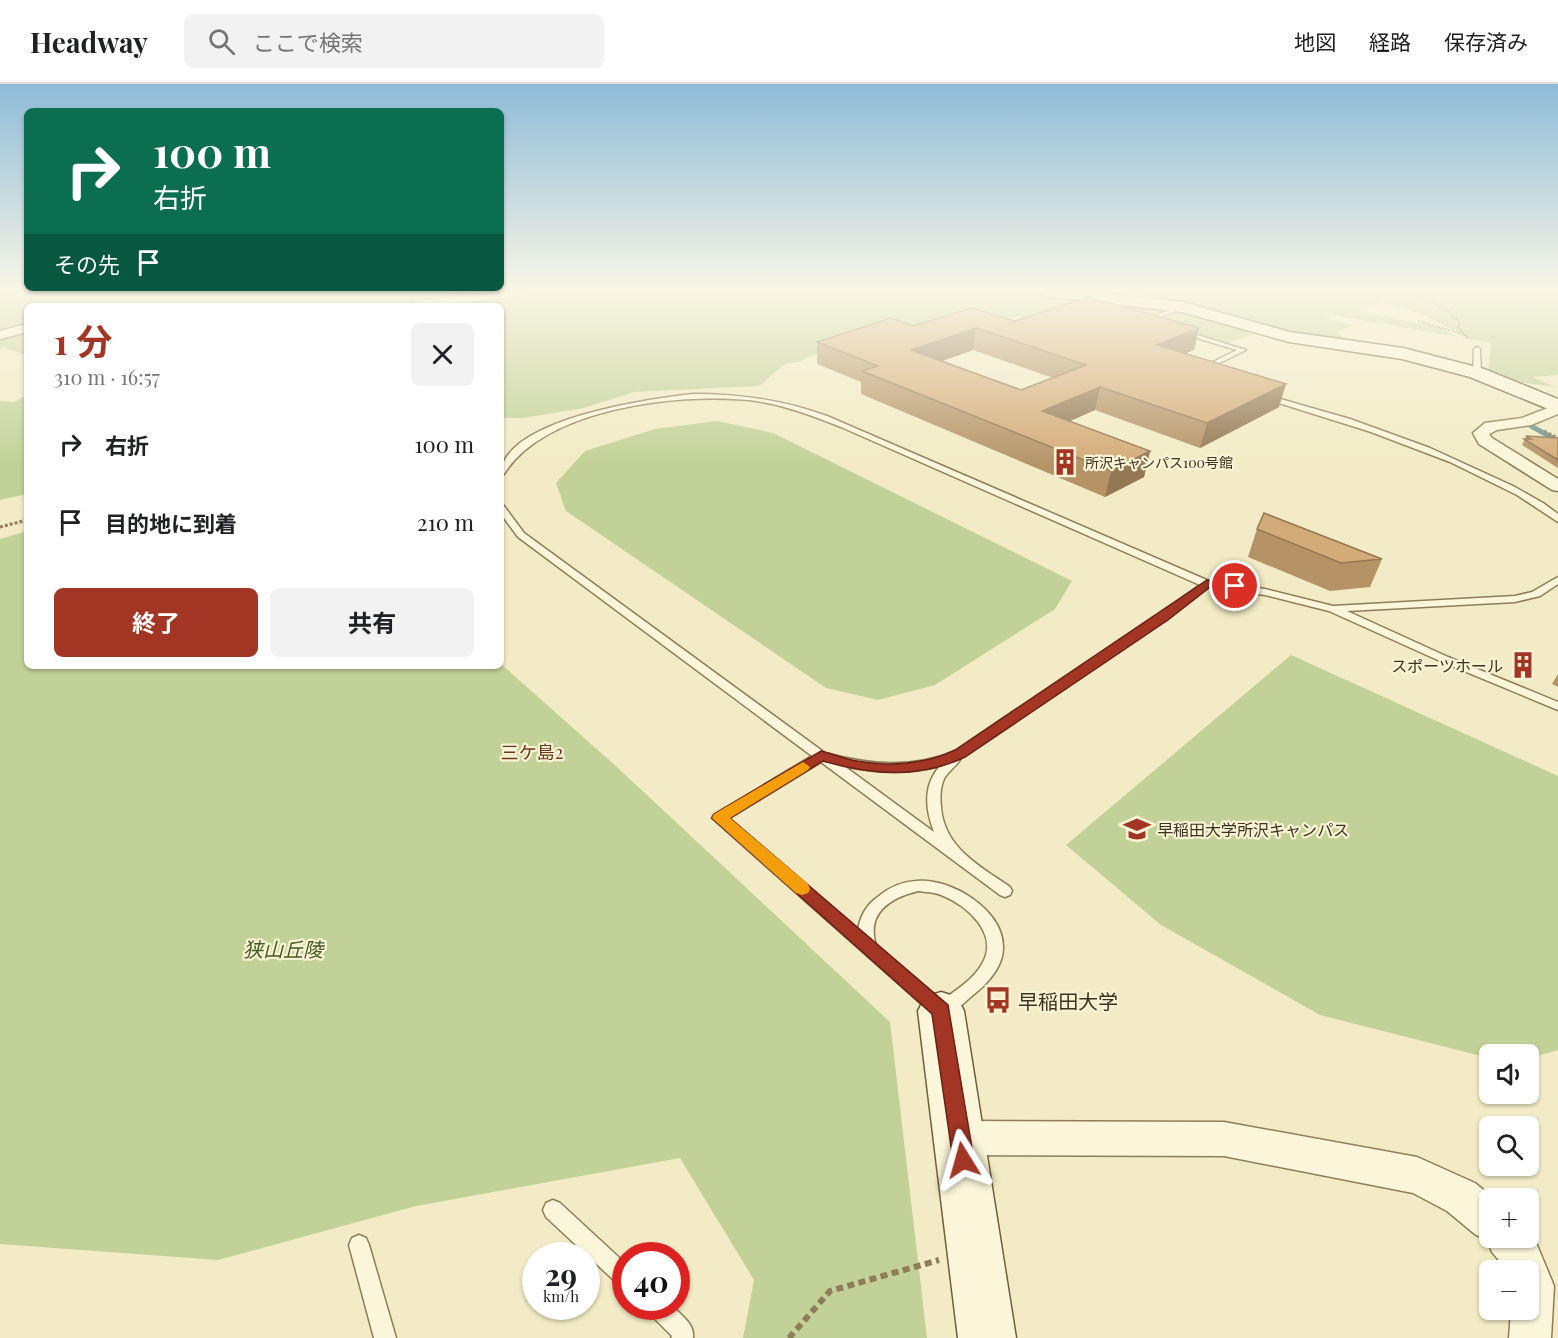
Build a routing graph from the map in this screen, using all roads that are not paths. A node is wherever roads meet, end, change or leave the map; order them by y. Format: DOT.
graph roads {
  1 [pos="1477,349"];
  2 [pos="1241,350"];
  3 [pos="1373,350"];
  4 [pos="1477,374"];
  5 [pos="1204,377"];
  6 [pos="1254,392"];
  7 [pos="1558,408"];
  8 [pos="504,467"];
  9 [pos="1558,486"];
  10 [pos="504,512"];
  11 [pos="1558,519"];
  12 [pos="1558,580"];
  13 [pos="1207,584"];
  14 [pos="1333,609"];
  15 [pos="1558,706"];
  16 [pos="960,754"];
  17 [pos="821,756"];
  18 [pos="958,857"];
  19 [pos="1005,891"];
  20 [pos="869,947"];
  21 [pos="941,1011"];
  22 [pos="960,1138"];
  23 [pos="553,1210"];
  24 [pos="1479,1212"];
  25 [pos="359,1245"];
  26 [pos="1514,1248"];
  27 [pos="1523,1260"];
  28 [pos="612,1265"];
  29 [pos="671,1320"];
  30 [pos="1531,1320"];
  31 [pos="385,1338"];
  32 [pos="682,1338"];
  33 [pos="987,1338"];
  34 [pos="1530,1338"];
  1 -- 4 [label="lane"];
  2 -- 5 [label="lane"];
  3 -- 4 [label="street"];
  4 -- 7 [label="street"];
  6 -- 11 [label="lane"];
  7 -- 9 [label="street"];
  8 -- 13 [label="lane"];
  10 -- 17 [label="lane"];
  12 -- 14 [label="lane"];
  13 -- 14 [label="lane"];
  13 -- 16 [label="lane"];
  14 -- 15 [label="lane"];
  16 -- 17 [label="lane"];
  16 -- 18 [label="lane"];
  17 -- 18 [label="lane"];
  17 -- 20 [label="lane"];
  18 -- 19 [label="lane"];
  20 -- 21 [label="lane"];
  20 -- 21 [label="lane"];
  21 -- 22 [label="street"];
  22 -- 24 [label="street"];
  22 -- 33 [label="street"];
  23 -- 28 [label="lane"];
  25 -- 31 [label="lane"];
  26 -- 27 [label="street"];
  29 -- 32 [label="lane"];
  30 -- 34 [label="street"];
}
